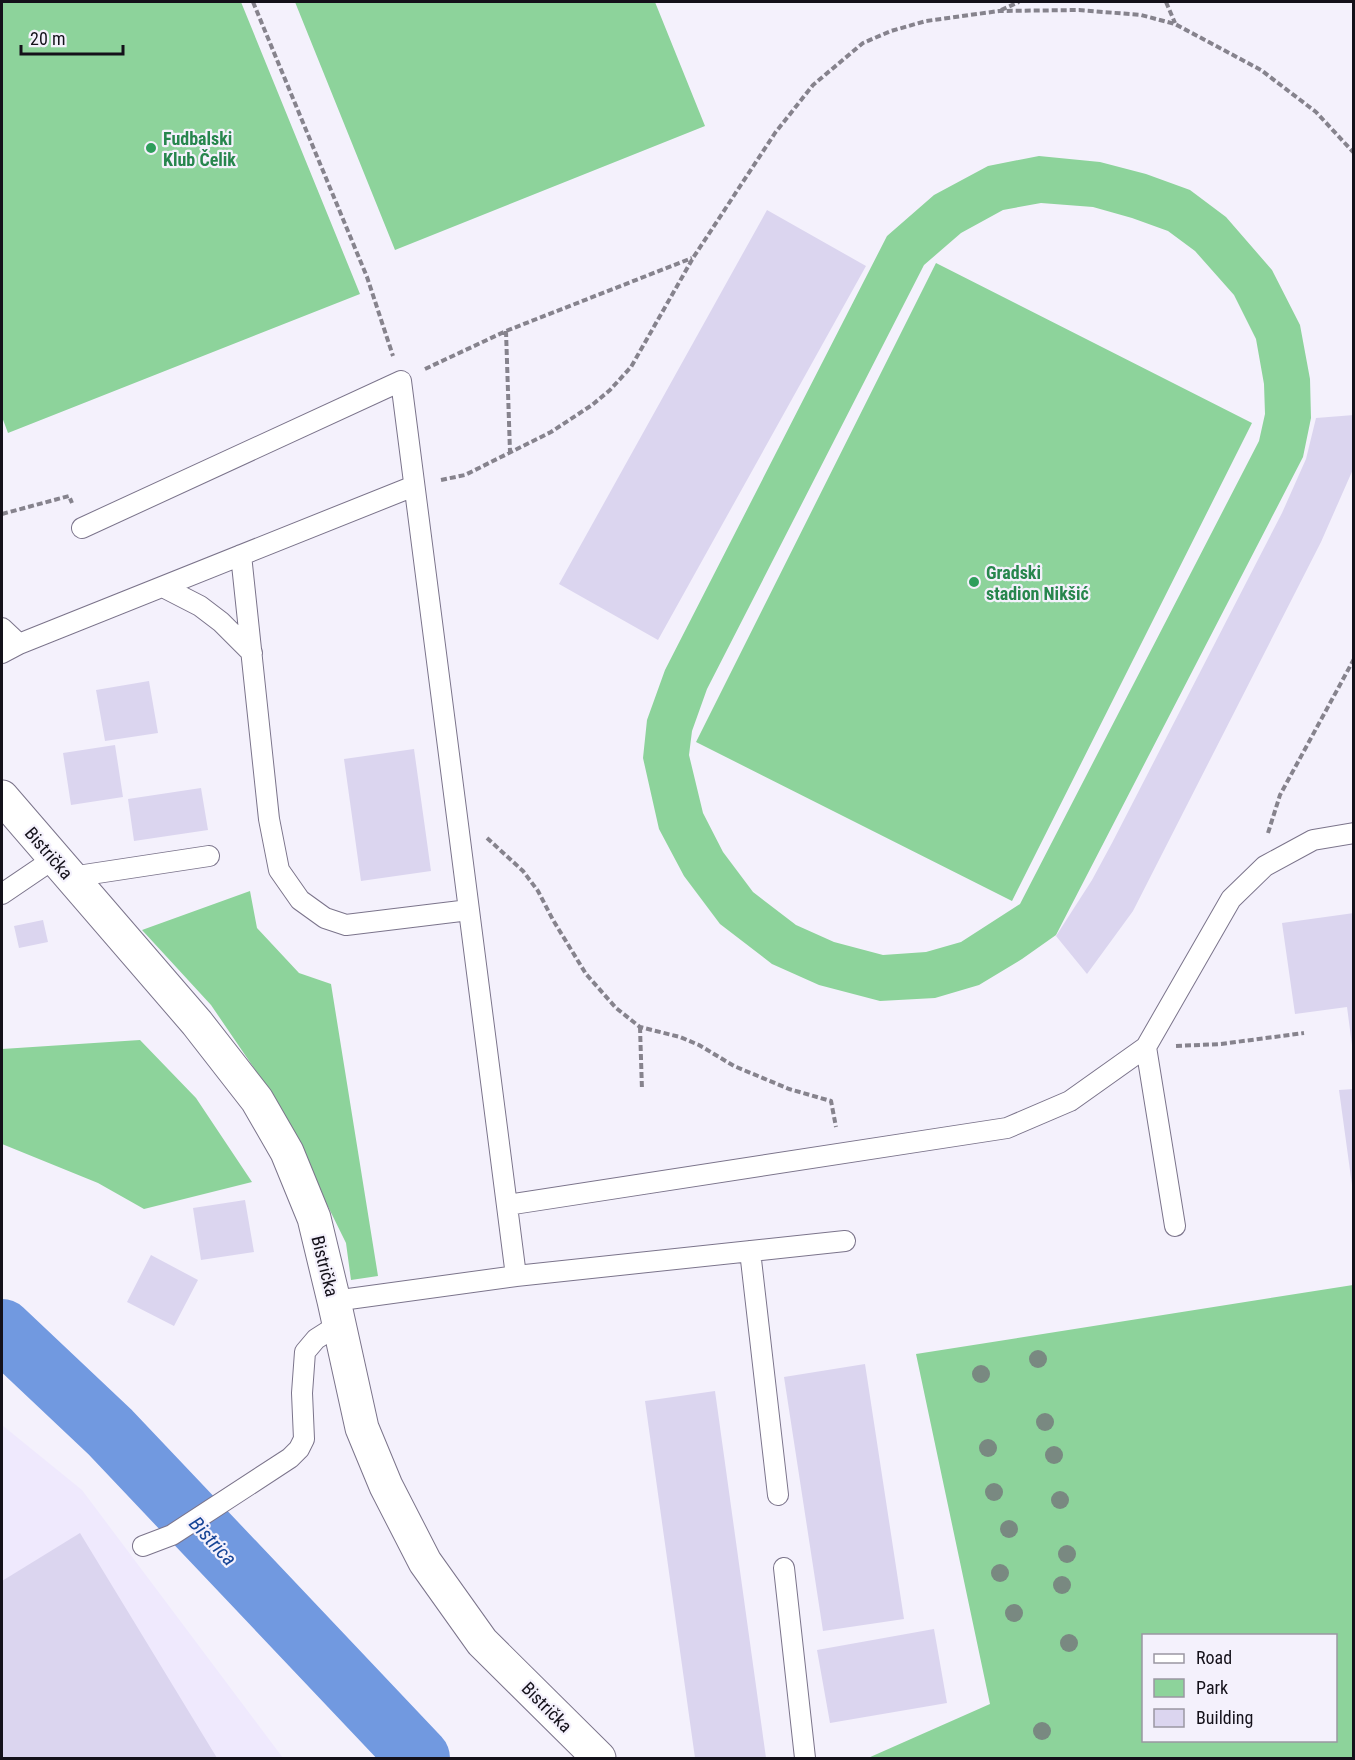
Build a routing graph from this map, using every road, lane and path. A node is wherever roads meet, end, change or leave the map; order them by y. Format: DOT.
graph roads {
  1 [pos="253,2"];
  2 [pos="1019,2"];
  3 [pos="1166,2"];
  4 [pos="999,12"];
  5 [pos="1175,24"];
  6 [pos="1353,153"];
  7 [pos="693,258"];
  8 [pos="506,331"];
  9 [pos="401,381"];
  10 [pos="510,452"];
  11 [pos="414,486"];
  12 [pos="2,514"];
  13 [pos="82,528"];
  14 [pos="241,555"];
  15 [pos="163,586"];
  16 [pos="2,628"];
  17 [pos="19,644"];
  18 [pos="2,653"];
  19 [pos="252,653"];
  20 [pos="1353,659"];
  21 [pos="2,797"];
  22 [pos="455,808"];
  23 [pos="1353,833"];
  24 [pos="210,856"];
  25 [pos="1265,866"];
  26 [pos="62,868"];
  27 [pos="2,894"];
  28 [pos="469,910"];
  29 [pos="640,1027"];
  30 [pos="1304,1033"];
  31 [pos="1146,1047"];
  32 [pos="642,1090"];
  33 [pos="841,1154"];
  34 [pos="507,1205"];
  35 [pos="1175,1226"];
  36 [pos="845,1241"];
  37 [pos="750,1251"];
  38 [pos="516,1276"];
  39 [pos="336,1313"];
  40 [pos="778,1495"];
  41 [pos="143,1546"];
  42 [pos="784,1568"];
  43 [pos="599,1758"];
  44 [pos="805,1758"];
  1 -- 9 [label="path"];
  2 -- 4 [label="path"];
  3 -- 5 [label="path"];
  4 -- 5 [label="path"];
  4 -- 7 [label="path"];
  5 -- 6 [label="path"];
  7 -- 8 [label="path"];
  7 -- 10 [label="path"];
  8 -- 9 [label="path"];
  8 -- 10 [label="path"];
  9 -- 11 [label="lane"];
  9 -- 13 [label="lane"];
  10 -- 11 [label="path"];
  11 -- 14 [label="lane"];
  11 -- 22 [label="lane"];
  12 -- 13 [label="path"];
  14 -- 15 [label="lane"];
  14 -- 19 [label="lane"];
  15 -- 17 [label="lane"];
  15 -- 19 [label="lane"];
  16 -- 17 [label="lane"];
  17 -- 18 [label="lane"];
  19 -- 28 [label="lane"];
  20 -- 25 [label="path"];
  21 -- 26 [label="street, Bistrička"];
  22 -- 28 [label="lane"];
  22 -- 29 [label="path"];
  23 -- 25 [label="lane"];
  24 -- 26 [label="lane"];
  25 -- 31 [label="lane"];
  26 -- 27 [label="lane"];
  26 -- 39 [label="street, Bistrička"];
  28 -- 34 [label="lane"];
  29 -- 32 [label="path"];
  29 -- 33 [label="path"];
  30 -- 31 [label="path"];
  31 -- 33 [label="lane"];
  31 -- 35 [label="lane"];
  33 -- 34 [label="lane"];
  34 -- 38 [label="lane"];
  36 -- 37 [label="lane"];
  37 -- 38 [label="lane"];
  37 -- 40 [label="lane"];
  38 -- 39 [label="lane"];
  39 -- 41 [label="lane"];
  39 -- 43 [label="street, Bistrička"];
  42 -- 44 [label="lane"];
}
